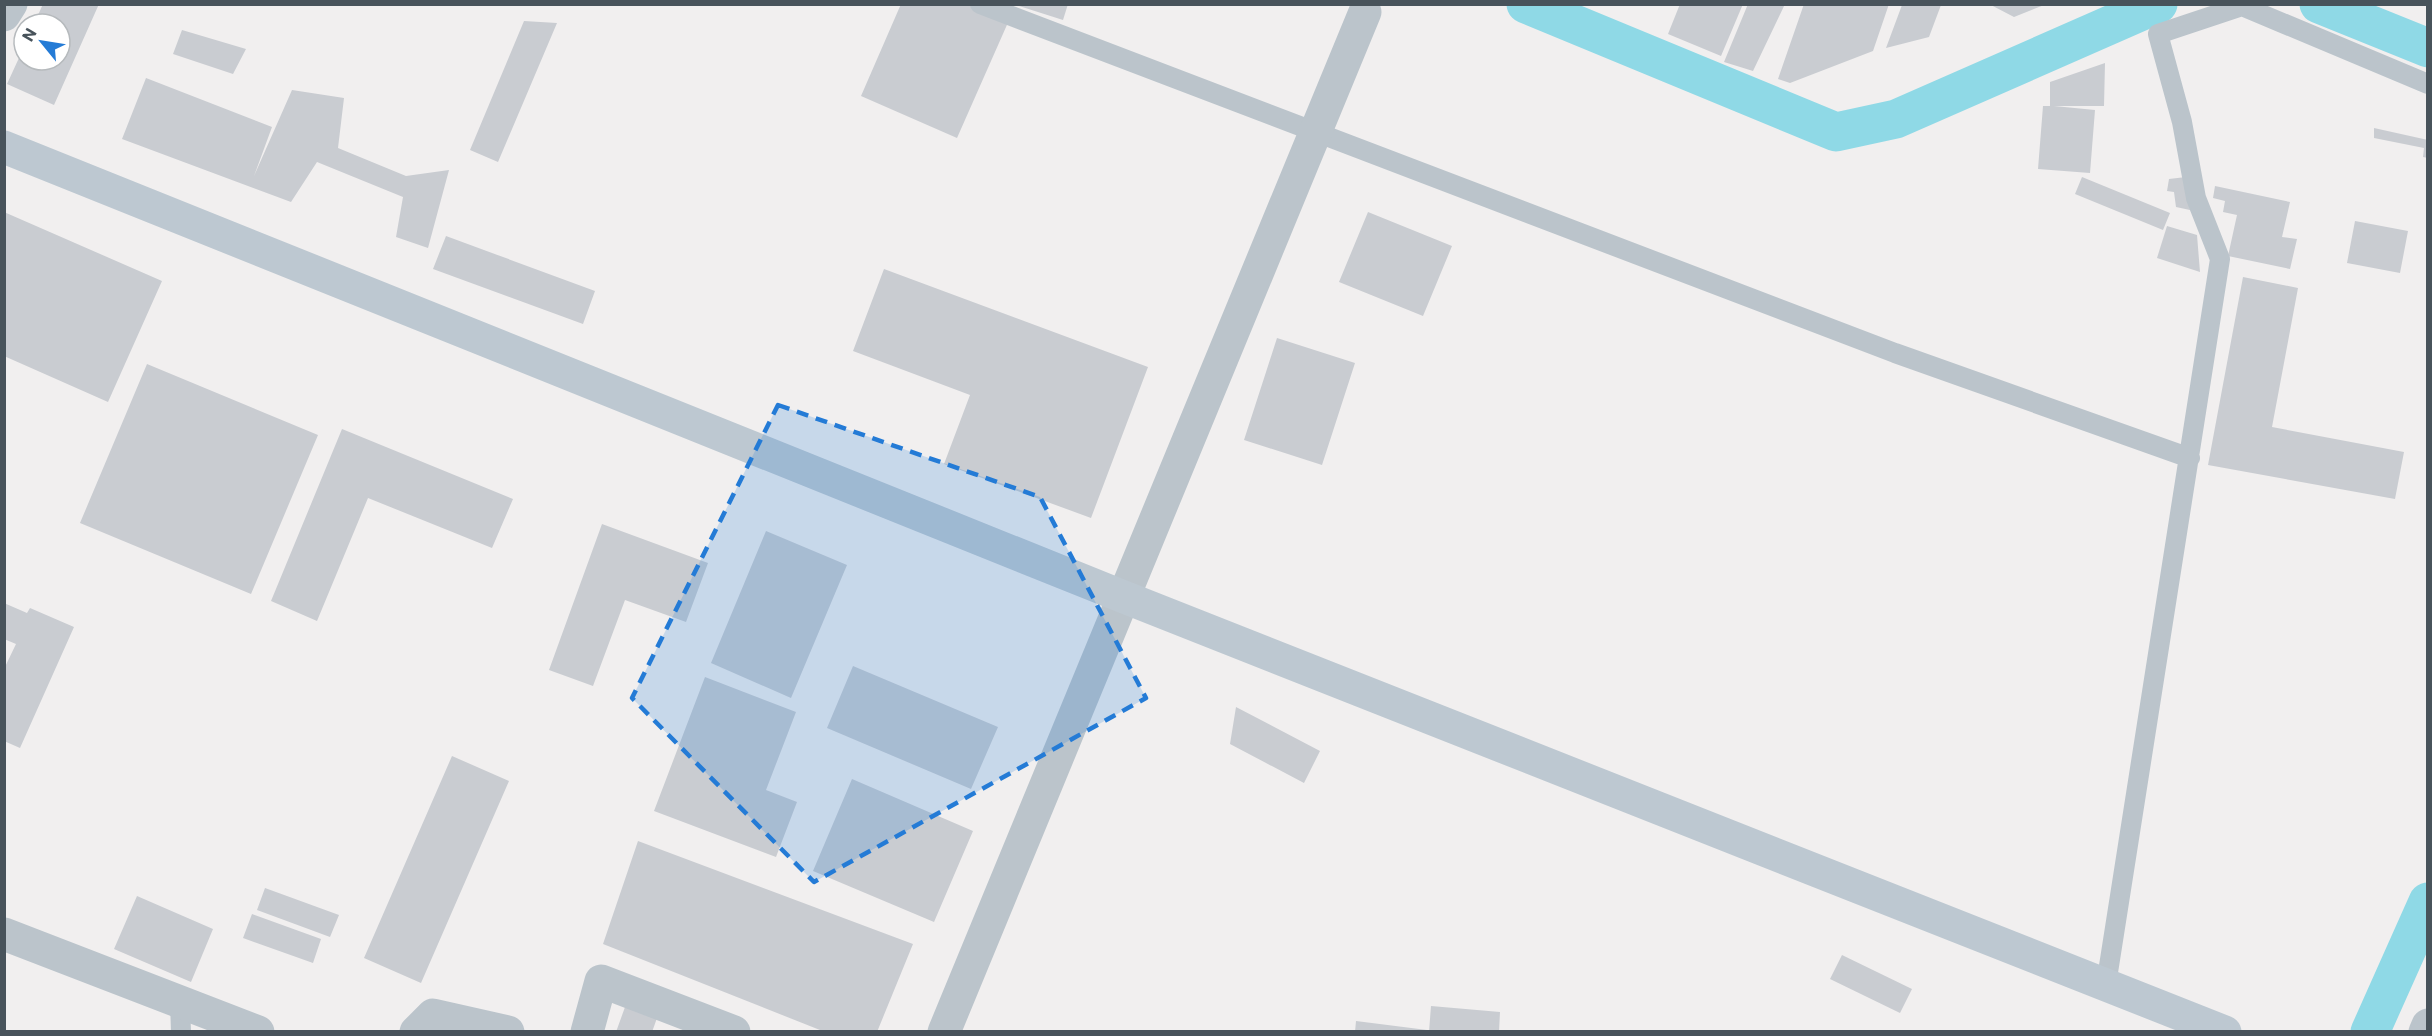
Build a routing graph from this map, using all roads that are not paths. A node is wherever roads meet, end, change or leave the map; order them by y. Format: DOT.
graph roads {
  1 [pos="11,4"];
  2 [pos="980,4"];
  3 [pos="1365,12"];
  4 [pos="4,15"];
  5 [pos="2427,84"];
  6 [pos="1316,132"];
  7 [pos="4,147"];
  8 [pos="2190,458"];
  9 [pos="1124,597"];
  10 [pos="7,938"];
  11 [pos="2106,985"];
  12 [pos="180,1017"];
  13 [pos="2427,1026"];
  14 [pos="258,1032"];
  15 [pos="416,1032"];
  16 [pos="508,1032"];
  17 [pos="587,1032"];
  18 [pos="734,1032"];
  19 [pos="944,1032"];
  20 [pos="2225,1032"];
  21 [pos="2425,1032"];
  1 -- 4 [label="street"];
  2 -- 6 [label="lane"];
  3 -- 6 [label="street"];
  5 -- 8 [label="lane"];
  6 -- 8 [label="lane"];
  6 -- 9 [label="street"];
  7 -- 9 [label="street"];
  8 -- 11 [label="lane"];
  9 -- 11 [label="street"];
  9 -- 19 [label="street"];
  10 -- 12 [label="street"];
  11 -- 20 [label="street"];
  12 -- 14 [label="street"];
  13 -- 21 [label="street"];
  15 -- 16 [label="street"];
  17 -- 18 [label="street"];
}
